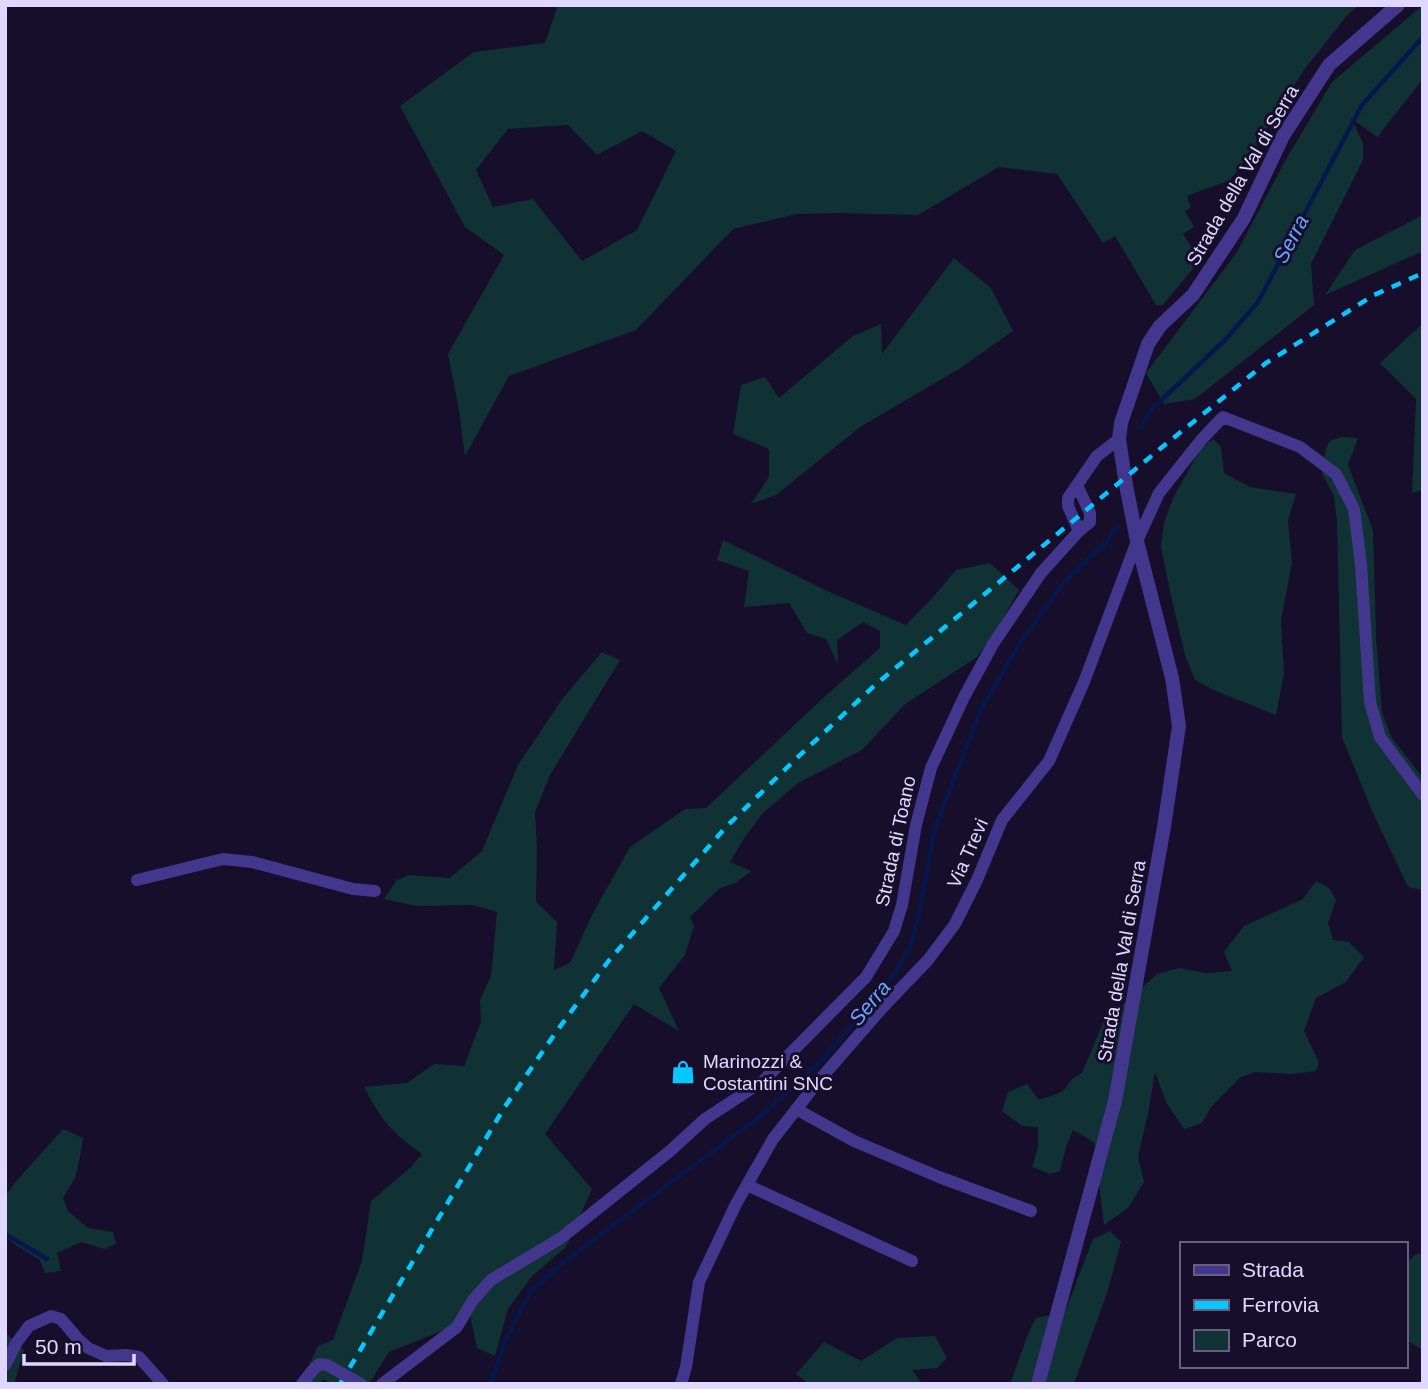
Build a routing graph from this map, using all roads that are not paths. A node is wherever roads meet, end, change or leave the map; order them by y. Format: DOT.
graph roads {
  1 [pos="1398,5"];
  2 [pos="1119,439"];
  3 [pos="1137,541"];
  4 [pos="1423,795"];
  5 [pos="137,880"];
  6 [pos="375,891"];
  7 [pos="796,1109"];
  8 [pos="747,1185"];
  9 [pos="1031,1211"];
  10 [pos="912,1261"];
  11 [pos="5,1365"];
  12 [pos="163,1384"];
  13 [pos="302,1384"];
  14 [pos="361,1384"];
  15 [pos="382,1384"];
  16 [pos="681,1384"];
  17 [pos="1038,1384"];
  1 -- 2 [label="street, Strada della Val di Serra"];
  2 -- 3 [label="street, Strada della Val di Serra"];
  2 -- 15 [label="street, Strada di Toano"];
  3 -- 4 [label="street"];
  3 -- 7 [label="street, Via Trevi"];
  3 -- 17 [label="street, Strada della Val di Serra"];
  5 -- 6 [label="street"];
  7 -- 8 [label="street, Via Trevi"];
  7 -- 9 [label="street"];
  8 -- 10 [label="street"];
  8 -- 16 [label="street, Via Trevi"];
  11 -- 12 [label="street"];
  13 -- 14 [label="street, bridge"];
}
